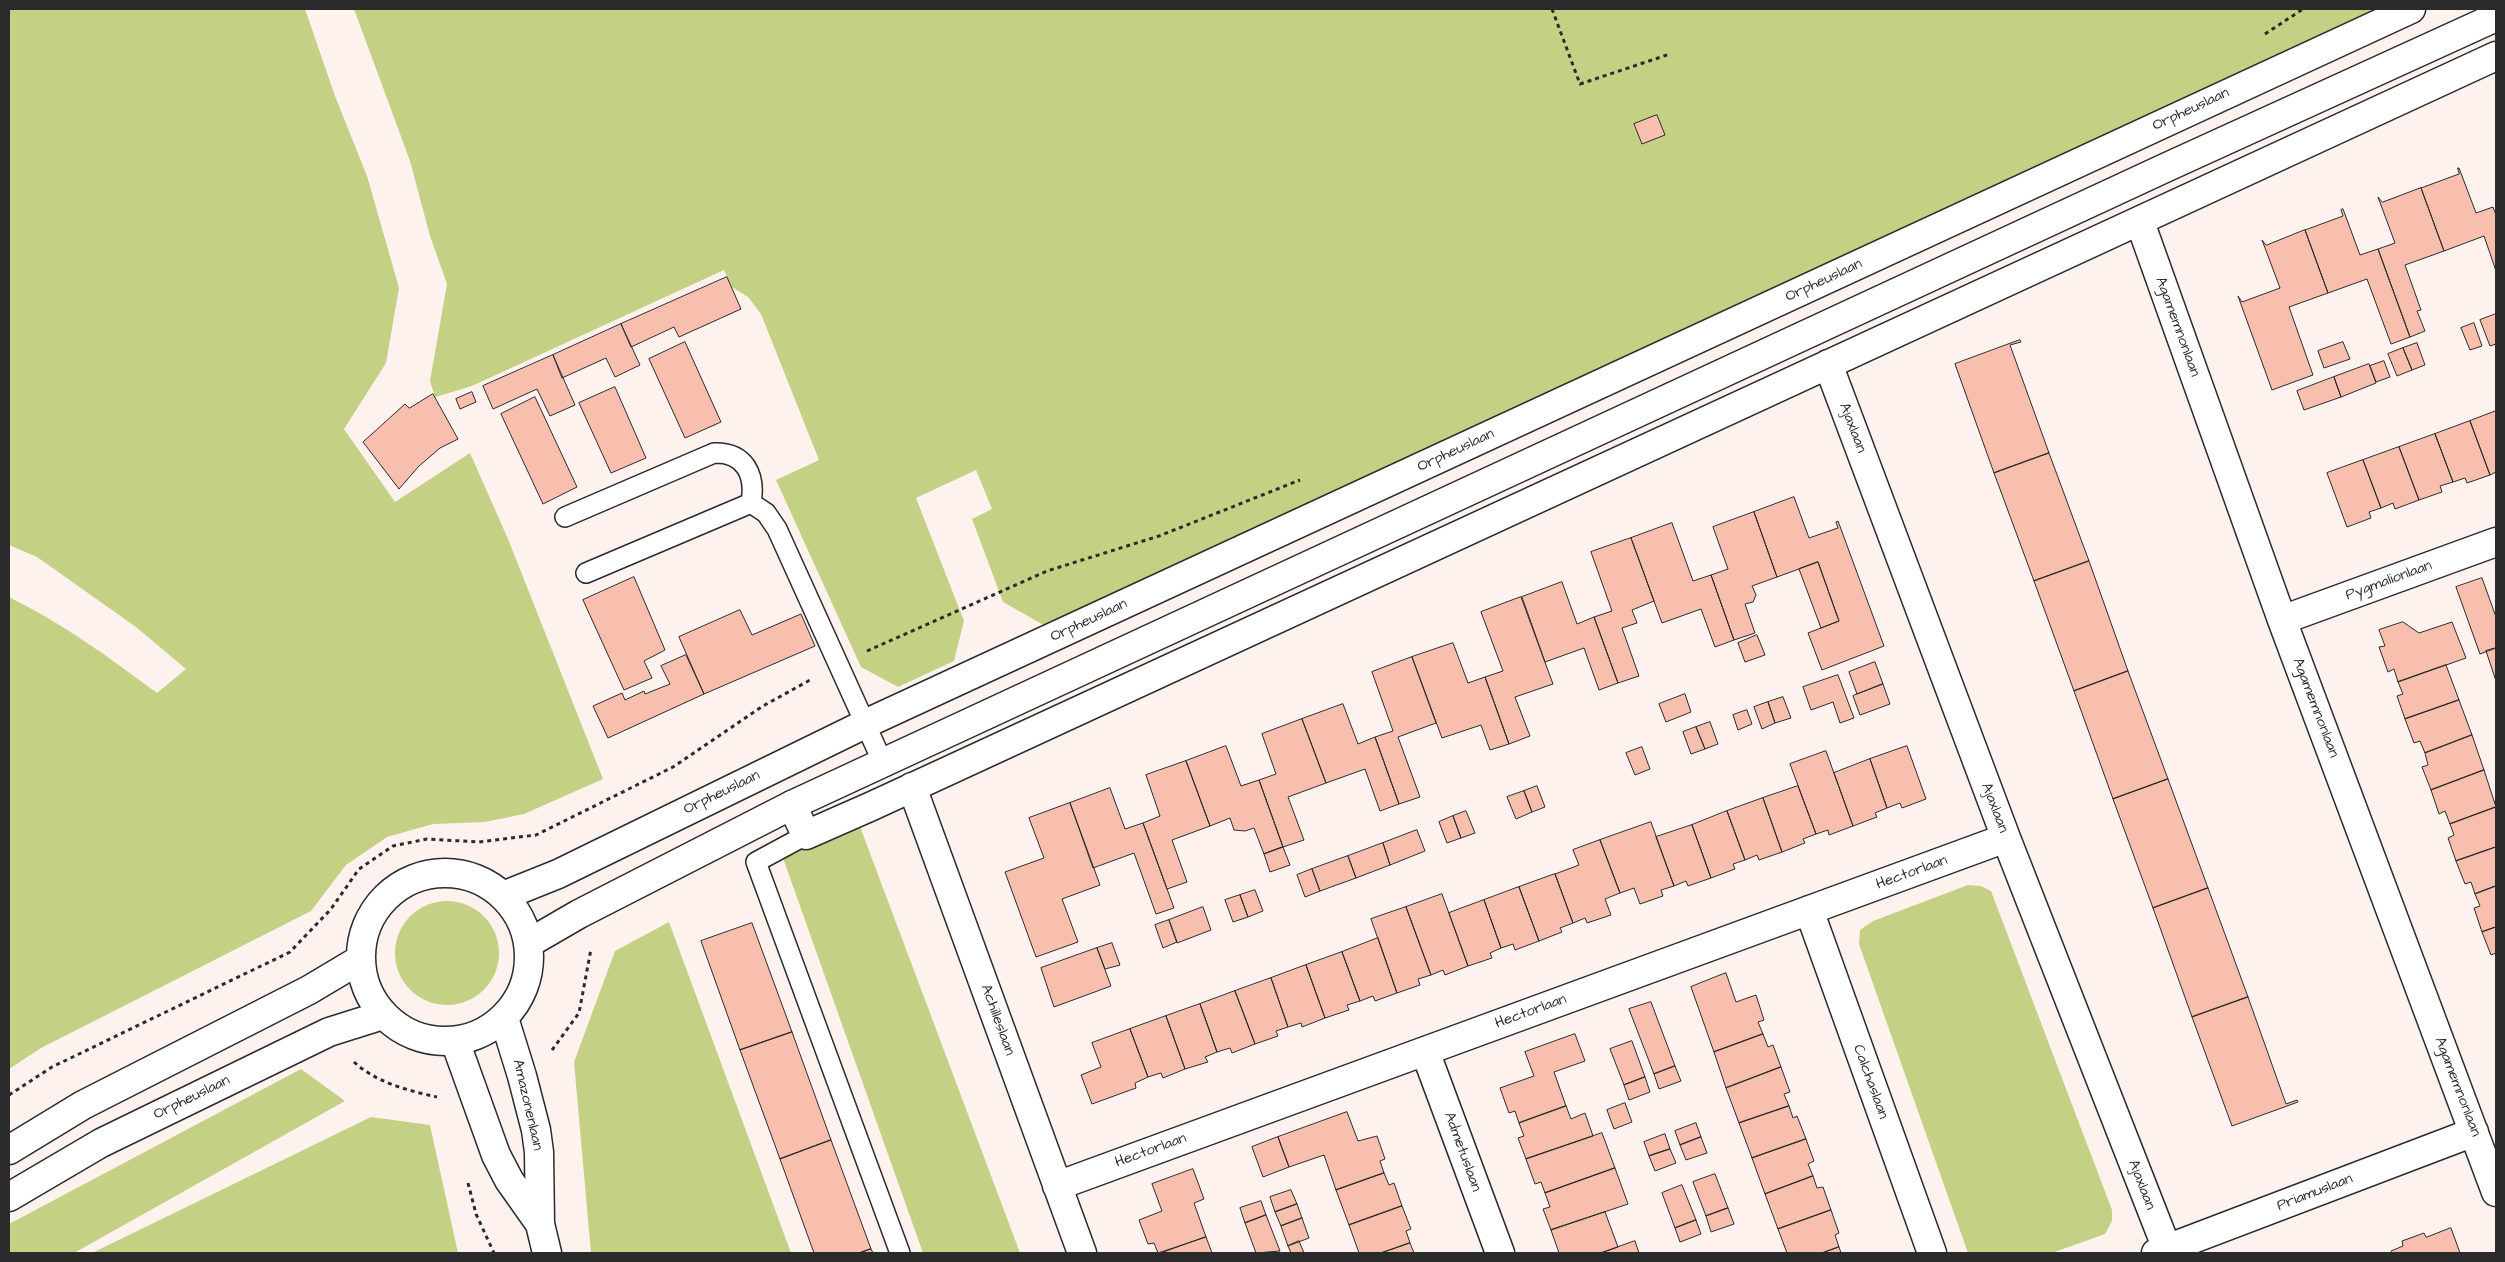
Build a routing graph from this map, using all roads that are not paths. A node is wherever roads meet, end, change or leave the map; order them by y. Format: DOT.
graph roads {
  1 [pos="2411,9"];
  2 [pos="2496,17"];
  3 [pos="2496,56"];
  4 [pos="2140,222"];
  5 [pos="1828,364"];
  6 [pos="751,503"];
  7 [pos="565,516"];
  8 [pos="2496,542"];
  9 [pos="586,573"];
  10 [pos="2282,620"];
  11 [pos="867,723"];
  12 [pos="883,763"];
  13 [pos="912,788"];
  14 [pos="792,805"];
  15 [pos="806,835"];
  16 [pos="2006,838"];
  17 [pos="504,896"];
  18 [pos="1809,910"];
  19 [pos="529,943"];
  20 [pos="361,959"];
  21 [pos="383,1015"];
  22 [pos="504,1018"];
  23 [pos="455,1041"];
  24 [pos="1425,1051"];
  25 [pos="2474,1132"];
  26 [pos="9,1150"];
  27 [pos="1057,1186"];
  28 [pos="2496,1192"];
  29 [pos="9,1198"];
  30 [pos="540,1224"];
  31 [pos="2161,1251"];
  32 [pos="547,1253"];
  33 [pos="900,1253"];
  34 [pos="1082,1253"];
  35 [pos="1500,1253"];
  36 [pos="1932,1253"];
  1 -- 11 [label="street, Orpheuslaan"];
  2 -- 12 [label="street"];
  3 -- 4 [label="street"];
  4 -- 5 [label="street"];
  4 -- 10 [label="street, Agamemnonlaan"];
  5 -- 13 [label="street"];
  5 -- 16 [label="street, Ajaxlaan"];
  6 -- 7 [label="lane"];
  6 -- 9 [label="lane"];
  6 -- 11 [label="lane"];
  8 -- 10 [label="street, Pygmalionlaan"];
  10 -- 25 [label="street, Agamemnonlaan"];
  11 -- 12 [label="lane"];
  11 -- 17 [label="street, Orpheuslaan"];
  12 -- 14 [label="street"];
  13 -- 15 [label="street"];
  13 -- 27 [label="street, Achilleslaan"];
  14 -- 15 [label="street"];
  14 -- 19 [label="street"];
  15 -- 33 [label="lane"];
  16 -- 18 [label="street, Hectorlaan"];
  16 -- 31 [label="street, Ajaxlaan"];
  17 -- 19 [label="street"];
  17 -- 20 [label="street"];
  18 -- 24 [label="street, Hectorlaan"];
  18 -- 36 [label="street, Calchaslaan"];
  19 -- 22 [label="street"];
  20 -- 21 [label="street"];
  20 -- 26 [label="street"];
  21 -- 23 [label="street"];
  21 -- 29 [label="street, Orpheuslaan"];
  22 -- 23 [label="street"];
  22 -- 30 [label="street, Amazonenlaan"];
  23 -- 30 [label="street, Amazonenlaan"];
  24 -- 27 [label="street, Hectorlaan"];
  24 -- 35 [label="street, Admetuslaan"];
  25 -- 28 [label="street, Agamemnonlaan"];
  25 -- 31 [label="street, Priamuslaan"];
  27 -- 34 [label="street, Achilleslaan"];
  30 -- 32 [label="street, Amazonenlaan"];
}
